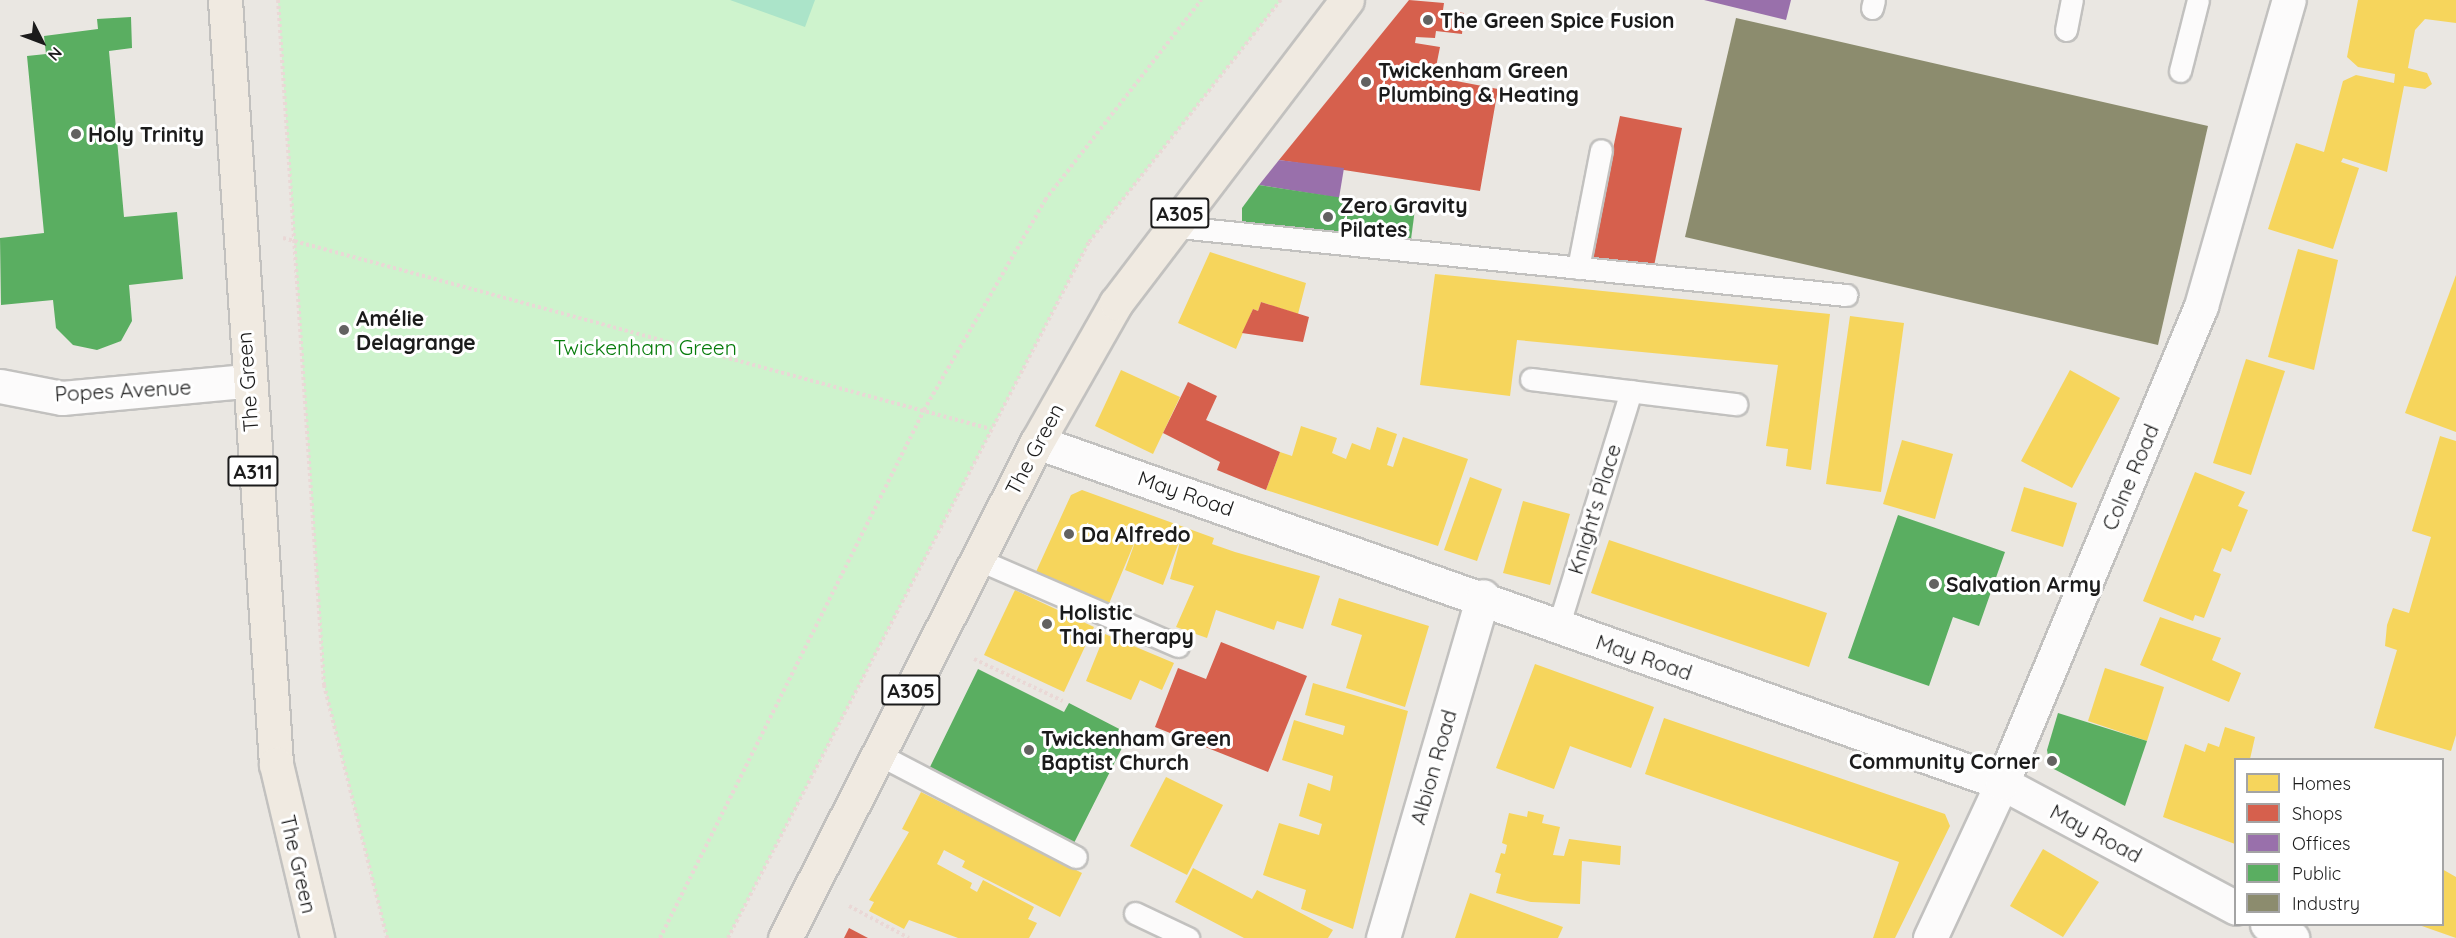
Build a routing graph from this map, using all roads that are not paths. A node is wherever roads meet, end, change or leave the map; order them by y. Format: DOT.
graph roads {
  1 [pos="225,0"];
  2 [pos="1347,0"];
  3 [pos="2072,0"];
  4 [pos="2198,0"];
  5 [pos="2289,0"];
  6 [pos="2066,30"];
  7 [pos="2180,71"];
  8 [pos="1600,150"];
  9 [pos="1169,226"];
  10 [pos="1578,268"];
  11 [pos="1846,295"];
  12 [pos="1531,379"];
  13 [pos="246,381"];
  14 [pos="0,386"];
  15 [pos="1631,392"];
  16 [pos="1736,404"];
  17 [pos="1037,442"];
  18 [pos="977,559"];
  19 [pos="1483,596"];
  20 [pos="1557,627"];
  21 [pos="1178,646"];
  22 [pos="878,754"];
  23 [pos="2002,783"];
  24 [pos="1076,857"];
  25 [pos="2234,907"];
  26 [pos="1135,913"];
  27 [pos="2271,926"];
  28 [pos="317,938"];
  29 [pos="785,938"];
  30 [pos="1188,938"];
  31 [pos="1383,938"];
  32 [pos="1930,938"];
  33 [pos="2292,938"];
  1 -- 13 [label="main road, The Green / A311"];
  2 -- 9 [label="main road, The Green / A305"];
  3 -- 6 [label="lane"];
  4 -- 7 [label="lane"];
  5 -- 23 [label="street, Colne Road"];
  8 -- 10 [label="lane"];
  9 -- 10 [label="lane"];
  9 -- 17 [label="main road, The Green / A305"];
  10 -- 11 [label="lane"];
  12 -- 15 [label="lane"];
  13 -- 14 [label="street, Popes Avenue"];
  13 -- 28 [label="main road, The Green / A311"];
  15 -- 16 [label="lane"];
  15 -- 20 [label="lane, Knight's Place"];
  17 -- 18 [label="main road, The Green / A305"];
  17 -- 19 [label="street, May Road"];
  18 -- 21 [label="lane"];
  18 -- 22 [label="main road, The Green / A305"];
  19 -- 20 [label="street, May Road"];
  19 -- 31 [label="street, Albion Road"];
  20 -- 23 [label="street, May Road"];
  22 -- 24 [label="lane"];
  22 -- 29 [label="main road, The Green / A305"];
  23 -- 25 [label="street, May Road"];
  23 -- 32 [label="street, Colne Road"];
  26 -- 30 [label="lane"];
  27 -- 33 [label="street"];
}
